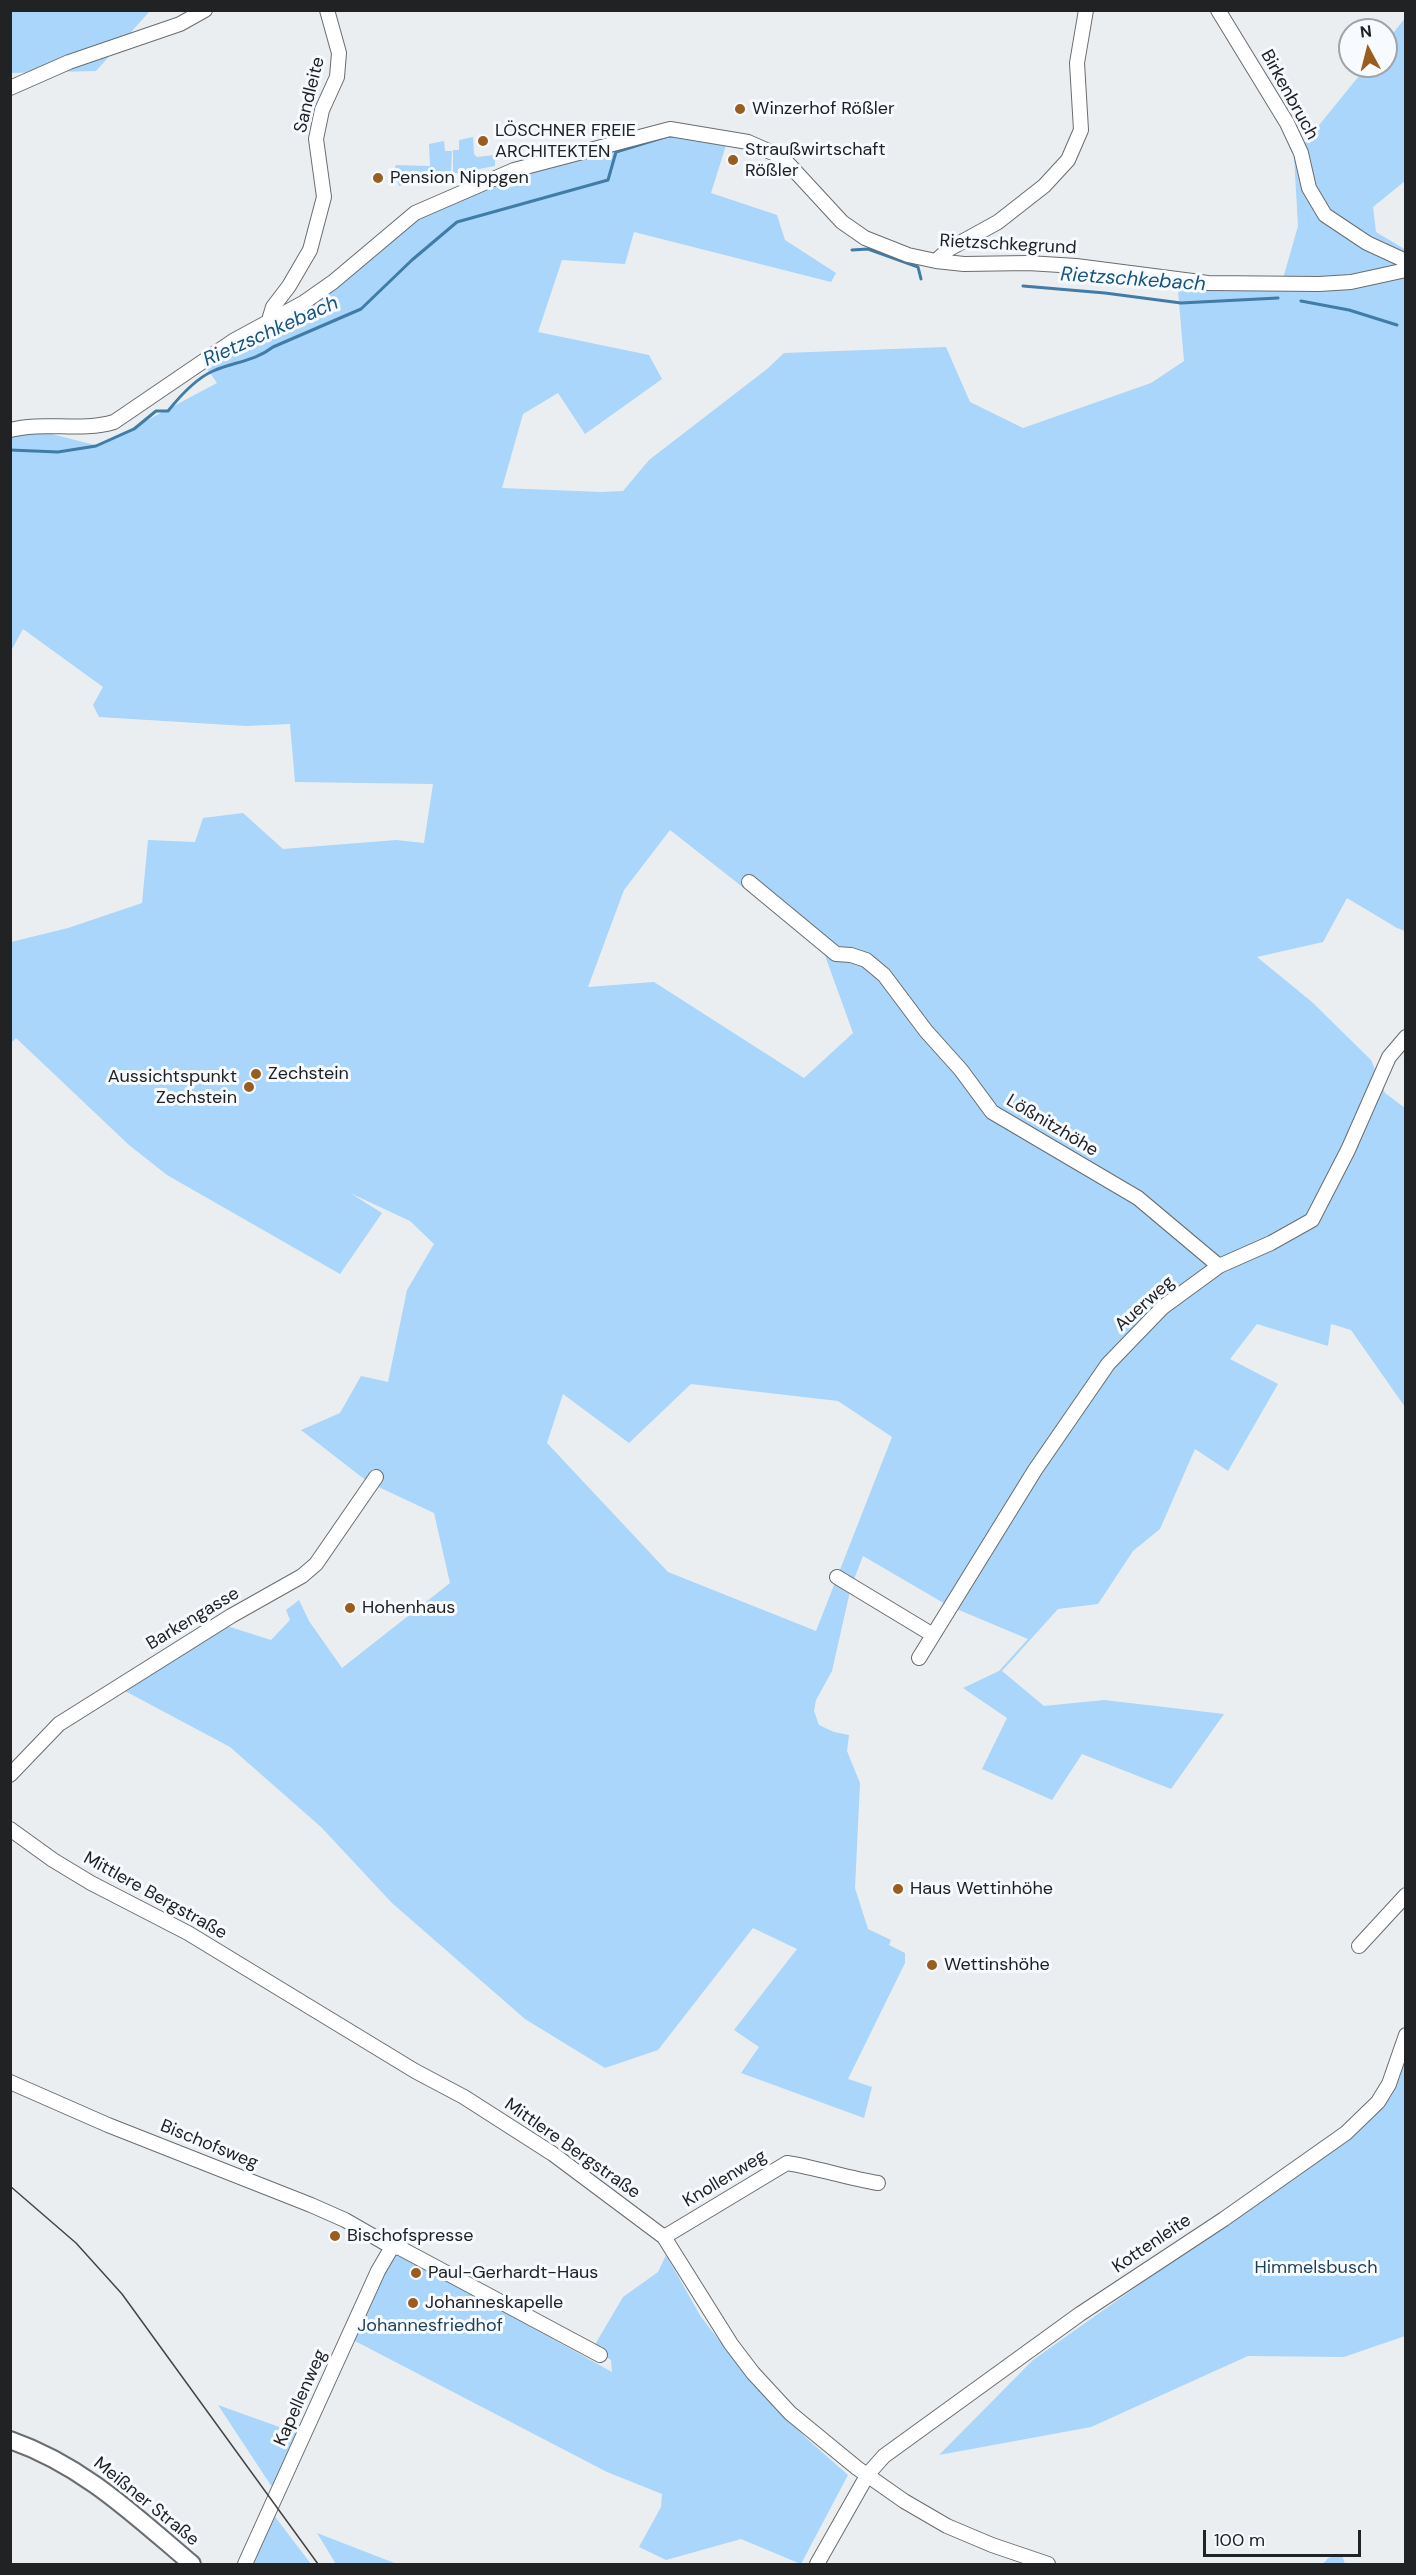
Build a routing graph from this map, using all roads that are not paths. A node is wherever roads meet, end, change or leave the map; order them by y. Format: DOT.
graph roads {
  1 [pos="205,10"];
  2 [pos="327,10"];
  3 [pos="1086,10"];
  4 [pos="1218,10"];
  5 [pos="10,88"];
  6 [pos="936,261"];
  7 [pos="1406,261"];
  8 [pos="1406,270"];
  9 [pos="269,320"];
  10 [pos="10,430"];
  11 [pos="749,882"];
  12 [pos="1406,1037"];
  13 [pos="1219,1266"];
  14 [pos="376,1477"];
  15 [pos="837,1577"];
  16 [pos="933,1635"];
  17 [pos="919,1658"];
  18 [pos="10,1775"];
  19 [pos="10,1829"];
  20 [pos="1406,1895"];
  21 [pos="1359,1946"];
  22 [pos="1406,2035"];
  23 [pos="10,2082"];
  24 [pos="878,2183"];
  25 [pos="664,2237"];
  26 [pos="392,2247"];
  27 [pos="600,2355"];
  28 [pos="10,2440"];
  29 [pos="868,2474"];
  30 [pos="192,2565"];
  31 [pos="245,2565"];
  32 [pos="817,2565"];
  33 [pos="1048,2565"];
  1 -- 5 [label="street"];
  2 -- 9 [label="street, Sandleite"];
  3 -- 6 [label="street"];
  4 -- 7 [label="street, Birkenbruch"];
  6 -- 8 [label="street, Rietzschkegrund"];
  6 -- 9 [label="street, Rietzschkegrund"];
  9 -- 10 [label="street, Rietzschkegrund"];
  11 -- 13 [label="street, Lößnitzhöhe"];
  12 -- 13 [label="street, Auerweg"];
  13 -- 16 [label="street, Auerweg"];
  14 -- 18 [label="street, Barkengasse"];
  15 -- 16 [label="street"];
  16 -- 17 [label="street, Auerweg"];
  19 -- 25 [label="street, Mittlere Bergstraße"];
  20 -- 21 [label="street"];
  22 -- 29 [label="street, Kottenleite"];
  23 -- 26 [label="street, Bischofsweg"];
  24 -- 25 [label="street, Knollenweg"];
  25 -- 29 [label="street, Mittlere Bergstraße"];
  26 -- 27 [label="street, Bischofsweg"];
  26 -- 31 [label="street, Kapellenweg"];
  28 -- 30 [label="main road, Meißner Straße"];
  29 -- 32 [label="street, Kottenleite"];
  29 -- 33 [label="street, Mittlere Bergstraße"];
}
